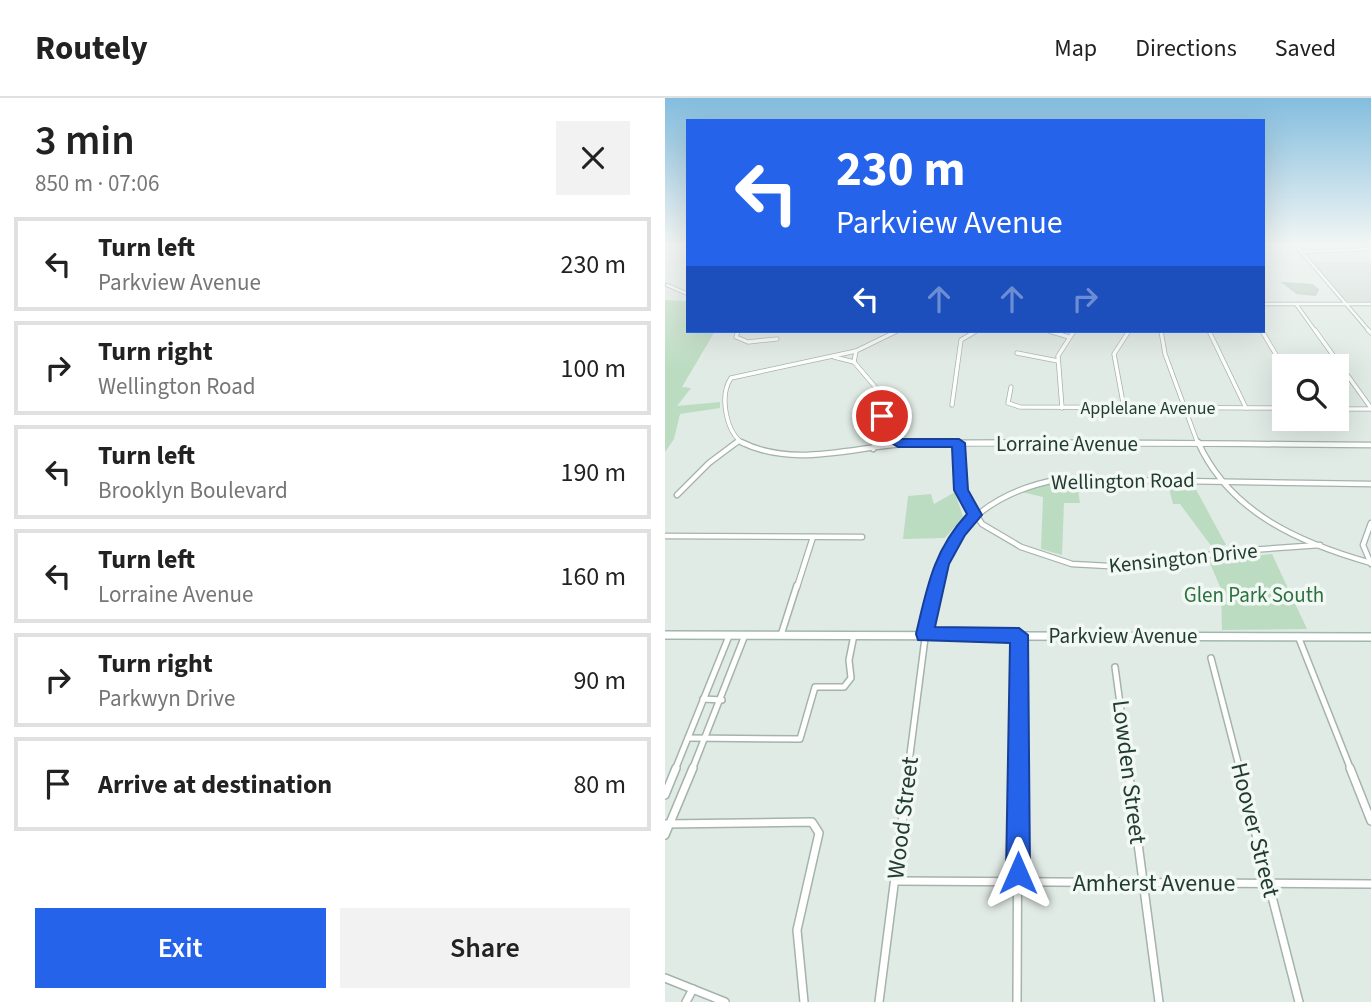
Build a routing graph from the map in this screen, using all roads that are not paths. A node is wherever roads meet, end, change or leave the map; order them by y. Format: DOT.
graph roads {
  1 [pos="667,285"];
  2 [pos="1330,285"];
  3 [pos="686,293"];
  4 [pos="1265,304"];
  5 [pos="1296,304"];
  6 [pos="1346,304"];
  7 [pos="1371,304"];
  8 [pos="737,333"];
  9 [pos="893,333"];
  10 [pos="973,333"];
  11 [pos="1056,333"];
  12 [pos="1072,333"];
  13 [pos="1128,333"];
  14 [pos="1162,333"];
  15 [pos="1210,333"];
  16 [pos="1263,333"];
  17 [pos="1371,333"];
  18 [pos="1069,337"];
  19 [pos="777,339"];
  20 [pos="856,351"];
  21 [pos="1017,353"];
  22 [pos="1276,354"];
  23 [pos="833,357"];
  24 [pos="1058,361"];
  25 [pos="854,362"];
  26 [pos="1011,387"];
  27 [pos="952,405"];
  28 [pos="1062,408"];
  29 [pos="1123,408"];
  30 [pos="1184,408"];
  31 [pos="1246,408"];
  32 [pos="1272,408"];
  33 [pos="1371,408"];
  34 [pos="1349,409"];
  35 [pos="881,432"];
  36 [pos="739,441"];
  37 [pos="898,443"];
  38 [pos="959,443"];
  39 [pos="1198,444"];
  40 [pos="1371,445"];
  41 [pos="873,449"];
  42 [pos="1220,480"];
  43 [pos="1371,484"];
  44 [pos="677,495"];
  45 [pos="975,515"];
  46 [pos="1371,523"];
  47 [pos="665,536"];
  48 [pos="813,537"];
  49 [pos="862,537"];
  50 [pos="1320,545"];
  51 [pos="1370,564"];
  52 [pos="925,634"];
  53 [pos="665,635"];
  54 [pos="730,635"];
  55 [pos="745,635"];
  56 [pos="781,635"];
  57 [pos="854,635"];
  58 [pos="1019,635"];
  59 [pos="1298,636"];
  60 [pos="1371,637"];
  61 [pos="1211,658"];
  62 [pos="1115,667"];
  63 [pos="703,699"];
  64 [pos="722,700"];
  65 [pos="688,738"];
  66 [pos="706,738"];
  67 [pos="665,795"];
  68 [pos="1371,821"];
  69 [pos="668,823"];
  70 [pos="665,835"];
  71 [pos="895,881"];
  72 [pos="1017,882"];
  73 [pos="1144,883"];
  74 [pos="1268,883"];
  75 [pos="1371,884"];
  76 [pos="665,978"];
  77 [pos="693,989"];
  78 [pos="686,1002"];
  79 [pos="725,1002"];
  80 [pos="804,1002"];
  81 [pos="880,1002"];
  82 [pos="1017,1002"];
  83 [pos="1159,1002"];
  84 [pos="1300,1002"];
  1 -- 3 [label="street"];
  2 -- 6 [label="street"];
  4 -- 5 [label="street"];
  5 -- 6 [label="street"];
  5 -- 33 [label="street"];
  6 -- 7 [label="street"];
  6 -- 17 [label="street"];
  8 -- 19 [label="street"];
  9 -- 20 [label="street"];
  10 -- 27 [label="street"];
  11 -- 18 [label="street"];
  12 -- 18 [label="street"];
  13 -- 29 [label="street"];
  14 -- 30 [label="street"];
  15 -- 31 [label="street"];
  16 -- 22 [label="street"];
  18 -- 24 [label="street"];
  20 -- 23 [label="street"];
  20 -- 25 [label="street"];
  21 -- 24 [label="street"];
  23 -- 25 [label="street"];
  23 -- 36 [label="street"];
  24 -- 28 [label="street"];
  25 -- 35 [label="street"];
  26 -- 28 [label="street, Applelane Avenue"];
  28 -- 29 [label="street, Applelane Avenue"];
  29 -- 30 [label="street, Applelane Avenue"];
  30 -- 31 [label="street, Applelane Avenue"];
  30 -- 39 [label="street"];
  31 -- 32 [label="street, Applelane Avenue"];
  33 -- 34 [label="street"];
  35 -- 37 [label="street"];
  35 -- 41 [label="street"];
  36 -- 41 [label="street, Lorraine Avenue"];
  36 -- 44 [label="street"];
  37 -- 38 [label="street, Lorraine Avenue"];
  37 -- 41 [label="street, Lorraine Avenue"];
  38 -- 39 [label="street, Lorraine Avenue"];
  38 -- 45 [label="street"];
  39 -- 40 [label="street, Lorraine Avenue"];
  39 -- 42 [label="street"];
  42 -- 43 [label="street, Wellington Road"];
  42 -- 45 [label="street, Wellington Road"];
  42 -- 50 [label="street"];
  45 -- 50 [label="street, Kensington Drive"];
  45 -- 52 [label="street, Wellington Road"];
  46 -- 51 [label="street"];
  47 -- 48 [label="street"];
  48 -- 49 [label="street"];
  48 -- 56 [label="street"];
  50 -- 51 [label="street"];
  52 -- 57 [label="street, Parkview Avenue"];
  52 -- 58 [label="street, Parkview Avenue"];
  52 -- 71 [label="street, Wood Street"];
  53 -- 54 [label="street, Parkview Avenue"];
  54 -- 55 [label="street, Parkview Avenue"];
  54 -- 63 [label="street"];
  55 -- 56 [label="street, Parkview Avenue"];
  55 -- 64 [label="street"];
  56 -- 57 [label="street, Parkview Avenue"];
  57 -- 66 [label="street"];
  58 -- 59 [label="street, Parkview Avenue"];
  58 -- 72 [label="street"];
  59 -- 60 [label="street, Parkview Avenue"];
  59 -- 68 [label="street"];
  61 -- 74 [label="street, Hoover Street"];
  62 -- 73 [label="street, Lowden Street"];
  63 -- 64 [label="street"];
  63 -- 65 [label="street"];
  64 -- 66 [label="street"];
  65 -- 66 [label="street"];
  65 -- 67 [label="street"];
  66 -- 69 [label="street"];
  69 -- 70 [label="street"];
  69 -- 80 [label="street"];
  71 -- 72 [label="street, Amherst Avenue"];
  71 -- 81 [label="street, Wood Street"];
  72 -- 73 [label="street, Amherst Avenue"];
  72 -- 82 [label="street"];
  73 -- 74 [label="street, Amherst Avenue"];
  73 -- 83 [label="street, Lowden Street"];
  74 -- 75 [label="street, Amherst Avenue"];
  74 -- 84 [label="street, Hoover Street"];
  76 -- 77 [label="street"];
  77 -- 78 [label="street"];
  77 -- 79 [label="street"];
}
